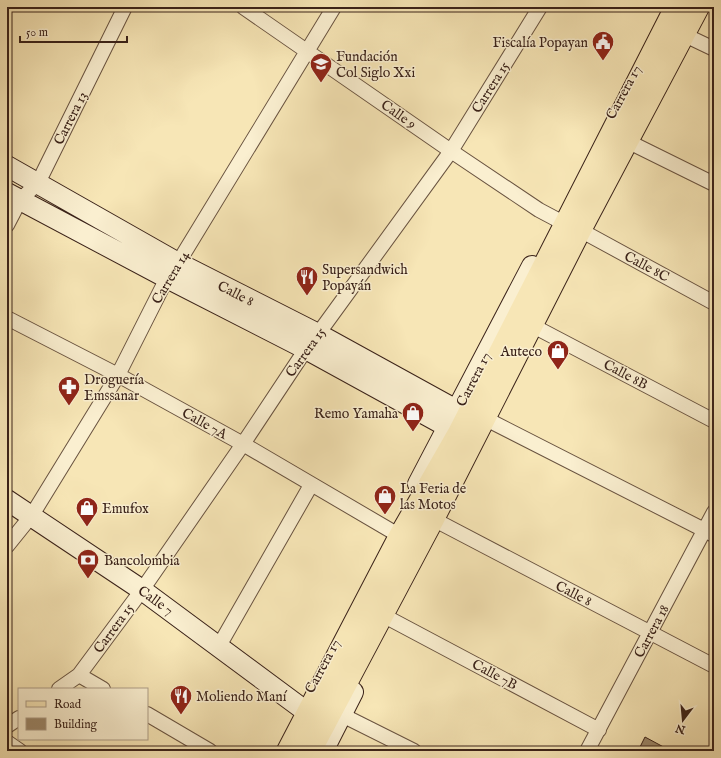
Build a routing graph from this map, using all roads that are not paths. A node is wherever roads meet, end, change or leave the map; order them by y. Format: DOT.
graph roads {
  1 [pos="125,7"];
  2 [pos="243,7"];
  3 [pos="334,7"];
  4 [pos="540,7"];
  5 [pos="667,7"];
  6 [pos="676,7"];
  7 [pos="698,7"];
  8 [pos="709,7"];
  9 [pos="691,38"];
  10 [pos="714,50"];
  11 [pos="308,51"];
  12 [pos="631,143"];
  13 [pos="451,151"];
  14 [pos="7,166"];
  15 [pos="38,183"];
  16 [pos="714,184"];
  17 [pos="14,197"];
  18 [pos="556,219"];
  19 [pos="7,225"];
  20 [pos="582,232"];
  21 [pos="172,271"];
  22 [pos="714,303"];
  23 [pos="7,318"];
  24 [pos="538,328"];
  25 [pos="312,341"];
  26 [pos="118,375"];
  27 [pos="714,421"];
  28 [pos="458,422"];
  29 [pos="490,422"];
  30 [pos="243,444"];
  31 [pos="311,485"];
  32 [pos="7,500"];
  33 [pos="714,512"];
  34 [pos="32,515"];
  35 [pos="436,521"];
  36 [pos="710,533"];
  37 [pos="396,534"];
  38 [pos="7,546"];
  39 [pos="142,590"];
  40 [pos="390,619"];
  41 [pos="650,632"];
  42 [pos="219,646"];
  43 [pos="714,666"];
  44 [pos="79,675"];
  45 [pos="60,688"];
  46 [pos="101,688"];
  47 [pos="300,707"];
  48 [pos="148,715"];
  49 [pos="342,715"];
  50 [pos="18,719"];
  51 [pos="7,726"];
  52 [pos="599,730"];
  53 [pos="7,742"];
  54 [pos="20,751"];
  55 [pos="210,751"];
  56 [pos="278,751"];
  57 [pos="288,751"];
  58 [pos="310,751"];
  59 [pos="323,751"];
  60 [pos="414,751"];
  61 [pos="587,751"];
  1 -- 15 [label="street, Carrera 13"];
  2 -- 11 [label="street, Calle 9"];
  3 -- 11 [label="street, Carrera 14"];
  4 -- 13 [label="street, Carrera 15"];
  5 -- 18 [label="main road, Carrera 17"];
  6 -- 28 [label="main road, Carrera 17"];
  7 -- 20 [label="main road, Carrera 17"];
  8 -- 9 [label="main road"];
  9 -- 10 [label="street"];
  9 -- 12 [label="main road"];
  11 -- 13 [label="street, Calle 9"];
  11 -- 21 [label="street, Carrera 14"];
  12 -- 16 [label="street"];
  12 -- 20 [label="main road"];
  13 -- 18 [label="street, Calle 9"];
  13 -- 25 [label="street, Carrera 15"];
  14 -- 15 [label="main road, Calle 8"];
  15 -- 17 [label="street, Carrera 13"];
  15 -- 21 [label="main road, Calle 8"];
  17 -- 19 [label="street, Carrera 13"];
  17 -- 21 [label="main road, Calle 8"];
  18 -- 28 [label="main road, Carrera 17"];
  20 -- 22 [label="street, Calle 8C"];
  20 -- 24 [label="main road"];
  20 -- 35 [label="main road, Carrera 17"];
  21 -- 25 [label="main road, Calle 8"];
  21 -- 26 [label="street, Carrera 14"];
  23 -- 26 [label="street, Calle 7A"];
  24 -- 27 [label="street, Calle 8B"];
  24 -- 29 [label="main road"];
  25 -- 28 [label="main road, Calle 8"];
  25 -- 30 [label="street, Carrera 15"];
  26 -- 30 [label="street, Calle 7A"];
  26 -- 34 [label="street, Carrera 14"];
  28 -- 37 [label="main road, Carrera 17"];
  29 -- 35 [label="main road"];
  29 -- 36 [label="street"];
  30 -- 31 [label="street, Calle 7A"];
  30 -- 39 [label="street, Carrera 15"];
  31 -- 37 [label="street, Calle 7A"];
  31 -- 42 [label="street"];
  32 -- 34 [label="main road, Calle 7"];
  33 -- 36 [label="street, Carrera 18"];
  34 -- 38 [label="street, Carrera 14"];
  34 -- 39 [label="main road, Calle 7"];
  35 -- 40 [label="main road"];
  35 -- 41 [label="street, Calle 8"];
  35 -- 58 [label="main road, Carrera 17"];
  36 -- 41 [label="street, Carrera 18"];
  37 -- 47 [label="main road, Carrera 17"];
  37 -- 57 [label="main road, Carrera 17"];
  39 -- 42 [label="main road, Calle 7"];
  39 -- 44 [label="street, Carrera 15"];
  40 -- 49 [label="main road"];
  40 -- 52 [label="street, Calle 7B"];
  41 -- 43 [label="street, Calle 8"];
  41 -- 52 [label="street, Carrera 18"];
  42 -- 47 [label="main road, Calle 7"];
  44 -- 45 [label="street, Carrera 15"];
  44 -- 46 [label="street"];
  47 -- 56 [label="main road, Carrera 17"];
  48 -- 55 [label="street"];
  49 -- 59 [label="main road"];
  49 -- 60 [label="street"];
  50 -- 51 [label="street"];
  52 -- 61 [label="street, Carrera 18"];
  53 -- 54 [label="street"];
}
